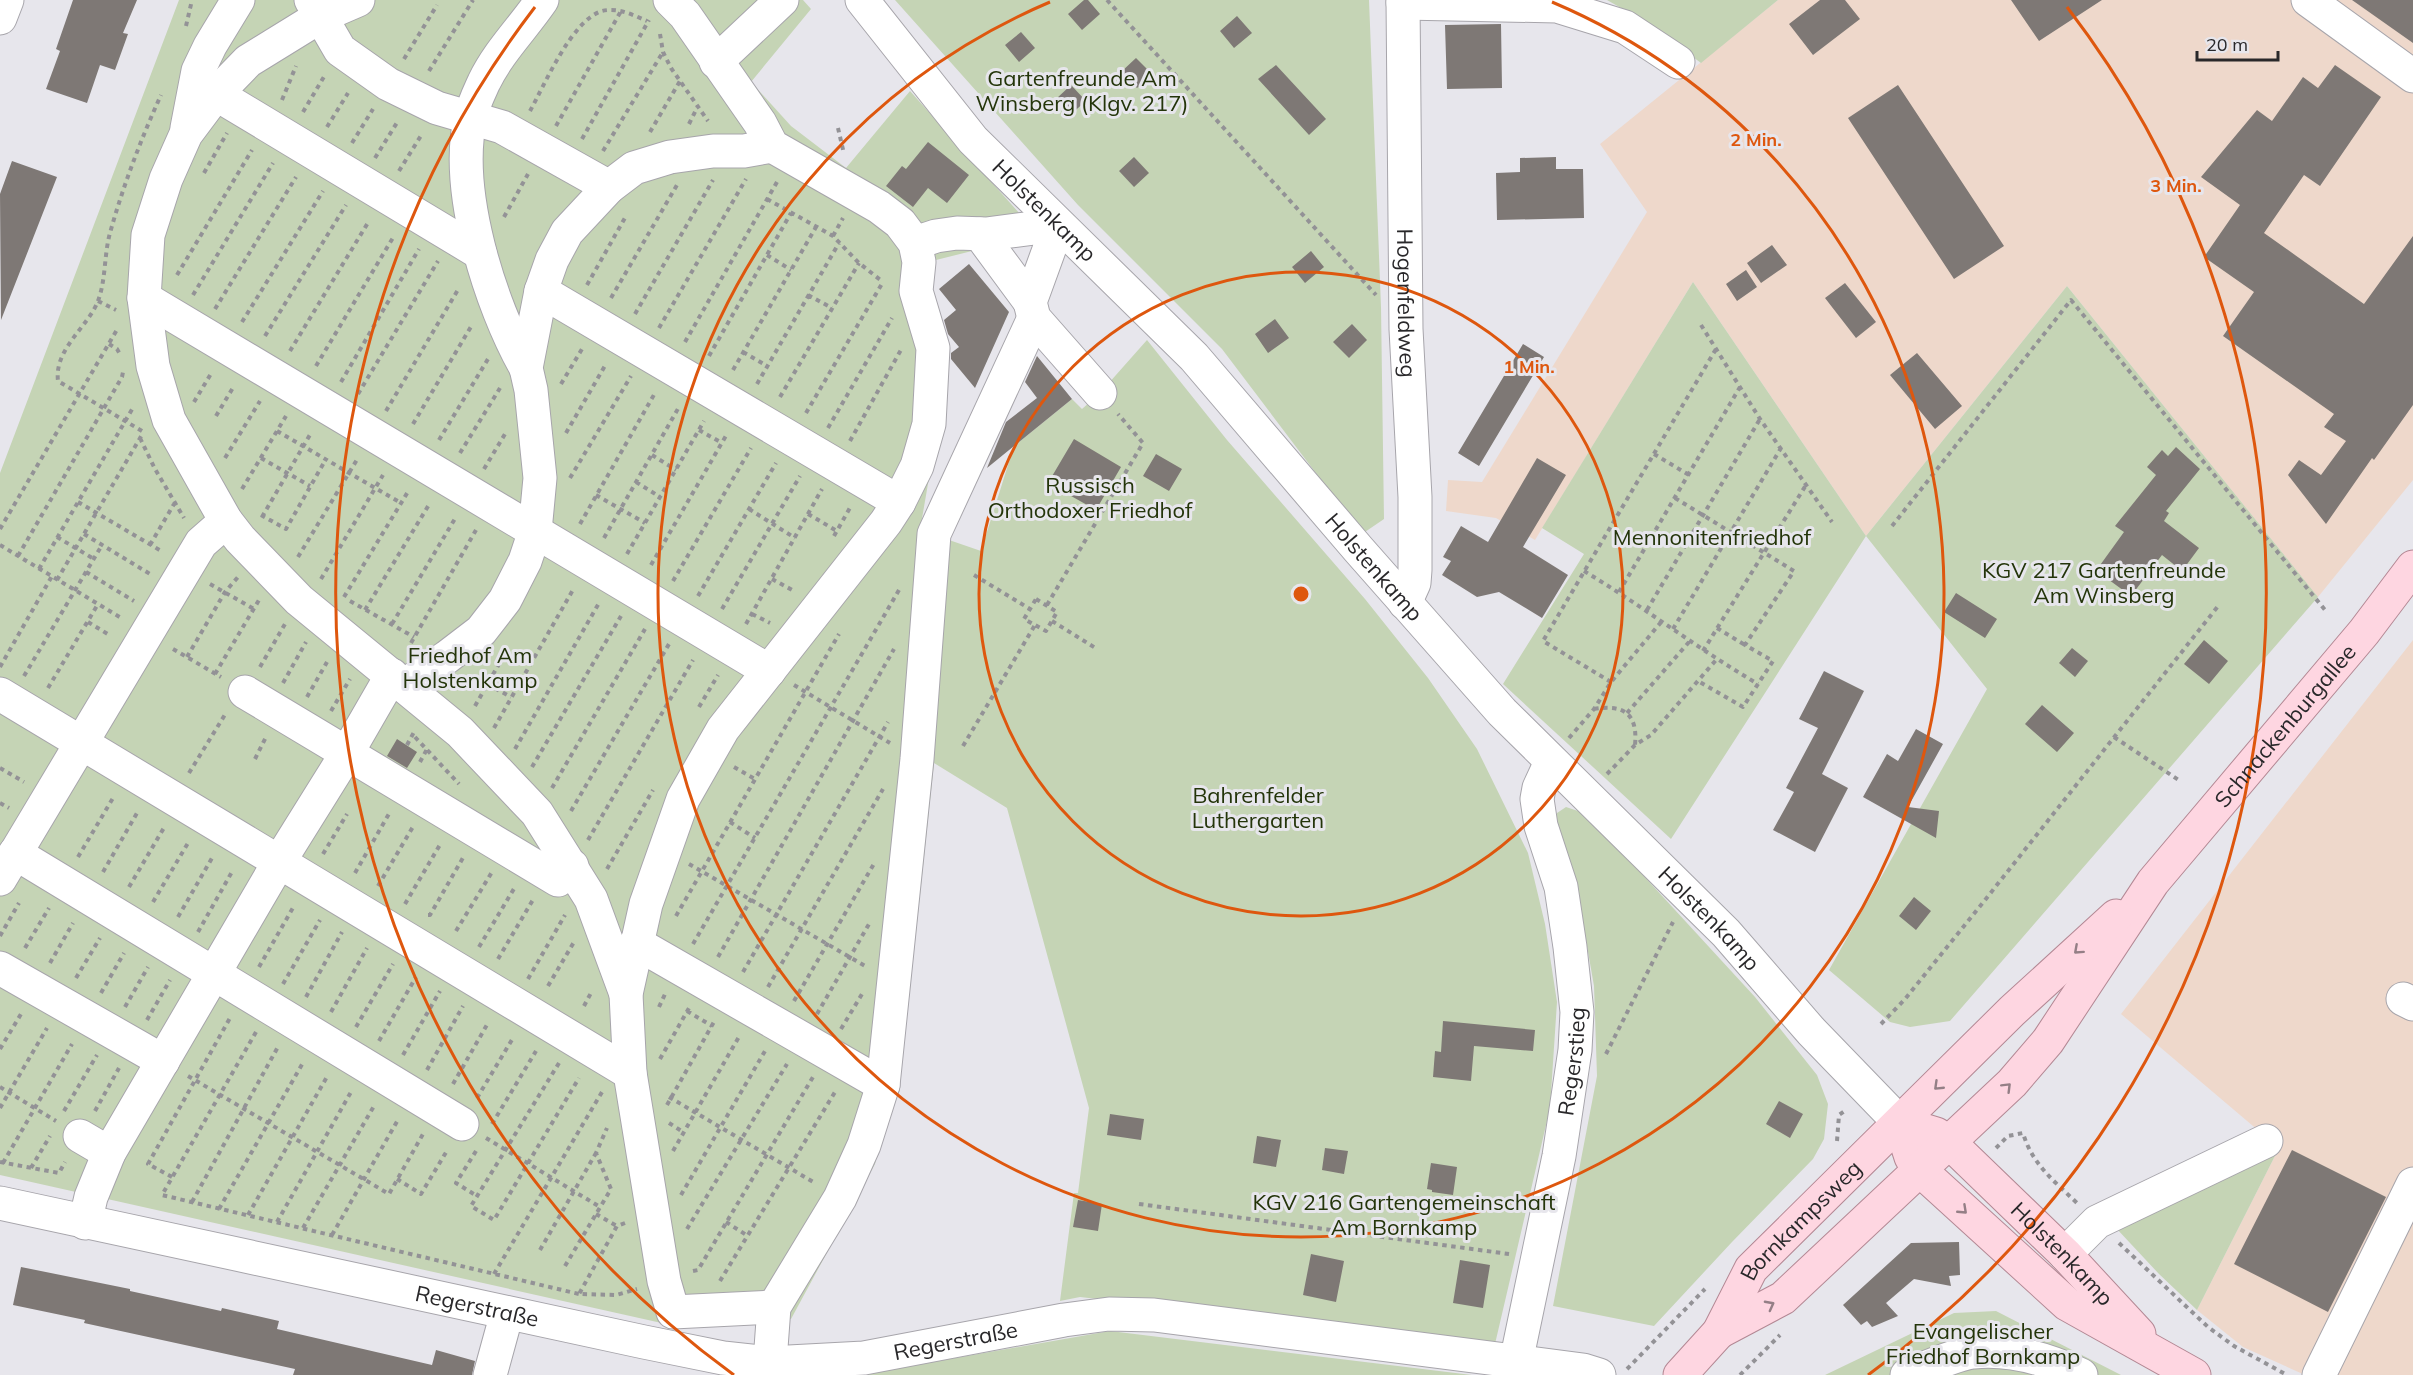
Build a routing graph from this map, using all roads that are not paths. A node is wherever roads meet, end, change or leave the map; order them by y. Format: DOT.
graph roads {
  1 [pos="7,0"];
  2 [pos="238,0"];
  3 [pos="358,0"];
  4 [pos="542,0"];
  5 [pos="782,0"];
  6 [pos="862,0"];
  7 [pos="2308,0"];
  8 [pos="1403,2"];
  9 [pos="316,8"];
  10 [pos="659,11"];
  11 [pos="0,18"];
  12 [pos="716,62"];
  13 [pos="1678,62"];
  14 [pos="2413,76"];
  15 [pos="216,94"];
  16 [pos="471,116"];
  17 [pos="186,134"];
  18 [pos="781,152"];
  19 [pos="576,170"];
  20 [pos="432,224"];
  21 [pos="1058,225"];
  22 [pos="980,234"];
  23 [pos="915,243"];
  24 [pos="541,291"];
  25 [pos="1032,310"];
  26 [pos="172,319"];
  27 [pos="526,368"];
  28 [pos="1100,393"];
  29 [pos="892,512"];
  30 [pos="226,521"];
  31 [pos="535,531"];
  32 [pos="932,552"];
  33 [pos="2413,567"];
  34 [pos="1405,603"];
  35 [pos="769,671"];
  36 [pos="399,680"];
  37 [pos="11,687"];
  38 [pos="271,713"];
  39 [pos="80,742"];
  40 [pos="1559,751"];
  41 [pos="347,753"];
  42 [pos="279,862"];
  43 [pos="8,866"];
  44 [pos="565,873"];
  45 [pos="2153,882"];
  46 [pos="0,968"];
  47 [pos="215,973"];
  48 [pos="693,975"];
  49 [pos="626,994"];
  50 [pos="163,1061"];
  51 [pos="630,1074"];
  52 [pos="884,1085"];
  53 [pos="1900,1123"];
  54 [pos="462,1124"];
  55 [pos="80,1136"];
  56 [pos="2266,1141"];
  57 [pos="1949,1142"];
  58 [pos="109,1153"];
  59 [pos="1920,1170"];
  60 [pos="2413,1184"];
  61 [pos="0,1203"];
  62 [pos="85,1223"];
  63 [pos="2065,1254"];
  64 [pos="774,1307"];
  65 [pos="507,1313"];
  66 [pos="1719,1332"];
  67 [pos="2159,1354"];
  68 [pos="1516,1362"];
  69 [pos="2012,1364"];
  70 [pos="770,1369"];
  71 [pos="490,1375"];
  72 [pos="1599,1375"];
  73 [pos="1680,1375"];
  74 [pos="1907,1375"];
  75 [pos="2081,1375"];
  76 [pos="2194,1375"];
  77 [pos="2319,1375"];
  1 -- 11 [label="street"];
  2 -- 17 [label="street"];
  3 -- 9 [label="street"];
  4 -- 16 [label="street"];
  5 -- 12 [label="street"];
  6 -- 21 [label="street, Holstenkamp"];
  7 -- 14 [label="street"];
  8 -- 13 [label="street"];
  8 -- 34 [label="street, Hogenfeldweg"];
  9 -- 15 [label="street"];
  9 -- 16 [label="street"];
  10 -- 12 [label="street"];
  12 -- 18 [label="street"];
  15 -- 17 [label="street"];
  15 -- 20 [label="street"];
  16 -- 19 [label="street"];
  16 -- 20 [label="street"];
  17 -- 26 [label="street"];
  18 -- 19 [label="street"];
  18 -- 23 [label="street"];
  19 -- 24 [label="street"];
  20 -- 27 [label="street"];
  21 -- 22 [label="street"];
  21 -- 25 [label="street"];
  21 -- 34 [label="street, Holstenkamp"];
  22 -- 23 [label="street"];
  22 -- 25 [label="street"];
  23 -- 29 [label="street"];
  24 -- 27 [label="street"];
  24 -- 29 [label="street"];
  25 -- 28 [label="street"];
  25 -- 32 [label="street"];
  26 -- 30 [label="street"];
  26 -- 31 [label="street"];
  27 -- 31 [label="street"];
  29 -- 32 [label="street"];
  29 -- 35 [label="street"];
  30 -- 36 [label="street"];
  30 -- 39 [label="street"];
  31 -- 35 [label="street"];
  31 -- 36 [label="street"];
  32 -- 52 [label="street"];
  33 -- 45 [label="main road, Schnackenburgallee"];
  34 -- 40 [label="street, Holstenkamp"];
  35 -- 48 [label="street"];
  36 -- 41 [label="street"];
  36 -- 44 [label="street"];
  37 -- 39 [label="street"];
  38 -- 41 [label="street"];
  39 -- 42 [label="street"];
  39 -- 43 [label="street"];
  40 -- 53 [label="street, Holstenkamp"];
  40 -- 68 [label="street, Regerstieg"];
  41 -- 42 [label="street"];
  41 -- 44 [label="street"];
  42 -- 47 [label="street"];
  42 -- 51 [label="street"];
  43 -- 47 [label="street"];
  44 -- 49 [label="street"];
  45 -- 53 [label="main road, Schnackenburgallee, one-way"];
  57 -- 45 [label="main road, Schnackenburgallee, one-way"];
  46 -- 50 [label="street"];
  47 -- 50 [label="street"];
  47 -- 54 [label="street"];
  48 -- 49 [label="street"];
  48 -- 52 [label="street"];
  49 -- 51 [label="street"];
  50 -- 58 [label="street"];
  51 -- 64 [label="street"];
  52 -- 64 [label="street"];
  53 -- 57 [label="main road, Holstenkamp"];
  53 -- 59 [label="main road, Holstenkamp"];
  53 -- 66 [label="main road, Bornkampsweg"];
  55 -- 58 [label="street"];
  56 -- 63 [label="street"];
  57 -- 59 [label="main road, Bornkampsweg"];
  57 -- 63 [label="main road, Holstenkamp"];
  58 -- 62 [label="street"];
  66 -- 59 [label="main road, Bornkampsweg, one-way"];
  59 -- 67 [label="main road, Holstenkamp, one-way"];
  60 -- 77 [label="street"];
  61 -- 62 [label="street, Regerstraße"];
  62 -- 65 [label="street, Regerstraße"];
  63 -- 67 [label="main road, Holstenkamp"];
  64 -- 70 [label="street"];
  65 -- 70 [label="street, Regerstraße"];
  65 -- 71 [label="street"];
  66 -- 73 [label="main road, Bornkampsweg"];
  67 -- 76 [label="main road, Holstenkamp"];
  68 -- 70 [label="street, Regerstraße"];
  68 -- 72 [label="street, Regerstraße"];
  69 -- 74 [label="street"];
  69 -- 75 [label="street"];
}
